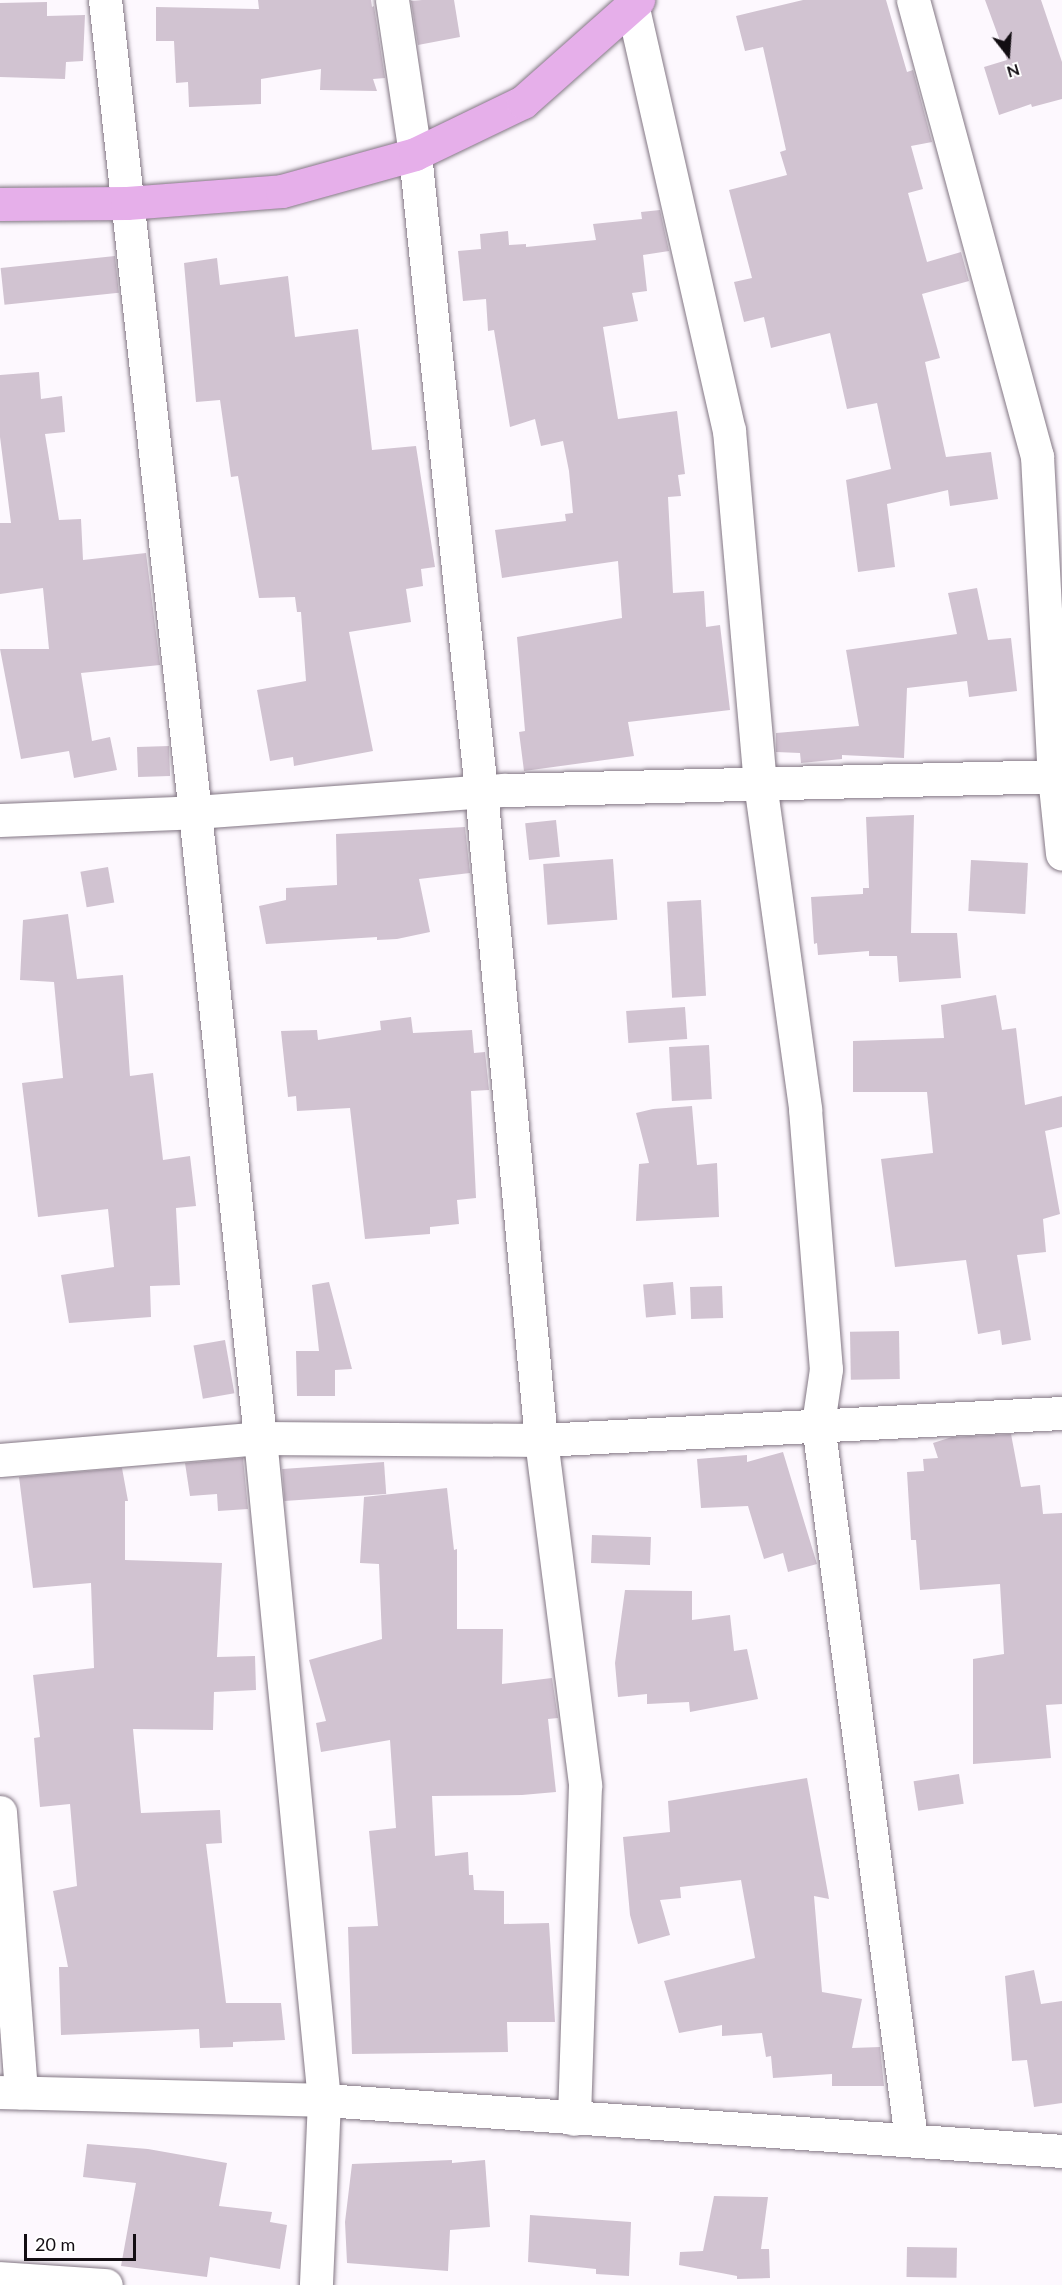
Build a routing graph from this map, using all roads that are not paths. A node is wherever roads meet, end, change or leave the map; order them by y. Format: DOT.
graph roads {
  1 [pos="105,0"];
  2 [pos="392,0"];
  3 [pos="913,0"];
  4 [pos="635,2"];
  5 [pos="415,154"];
  6 [pos="127,203"];
  7 [pos="0,204"];
  8 [pos="1058,776"];
  9 [pos="760,783"];
  10 [pos="481,791"];
  11 [pos="195,812"];
  12 [pos="0,820"];
  13 [pos="1062,854"];
  14 [pos="1062,1413"];
  15 [pos="818,1424"];
  16 [pos="260,1438"];
  17 [pos="541,1440"];
  18 [pos="0,1460"];
  19 [pos="0,1812"];
  20 [pos="10,2092"];
  21 [pos="324,2100"];
  22 [pos="574,2119"];
  23 [pos="911,2139"];
  24 [pos="1062,2151"];
  25 [pos="0,2278"];
  26 [pos="106,2285"];
  27 [pos="316,2285"];
  1 -- 6 [label="street"];
  2 -- 5 [label="street"];
  3 -- 8 [label="street"];
  4 -- 5 [label="main road"];
  4 -- 9 [label="street"];
  5 -- 6 [label="main road"];
  5 -- 10 [label="street"];
  6 -- 7 [label="main road"];
  6 -- 11 [label="street"];
  8 -- 9 [label="street"];
  8 -- 13 [label="street"];
  9 -- 10 [label="street"];
  9 -- 15 [label="street"];
  10 -- 11 [label="street"];
  10 -- 17 [label="street"];
  11 -- 12 [label="street"];
  11 -- 16 [label="street"];
  14 -- 15 [label="street"];
  15 -- 17 [label="street"];
  15 -- 23 [label="street"];
  16 -- 17 [label="street"];
  16 -- 18 [label="street"];
  16 -- 21 [label="street"];
  17 -- 22 [label="street"];
  19 -- 20 [label="street"];
  20 -- 21 [label="street"];
  21 -- 22 [label="street"];
  21 -- 27 [label="street"];
  22 -- 23 [label="street"];
  23 -- 24 [label="street"];
  25 -- 26 [label="street"];
}
